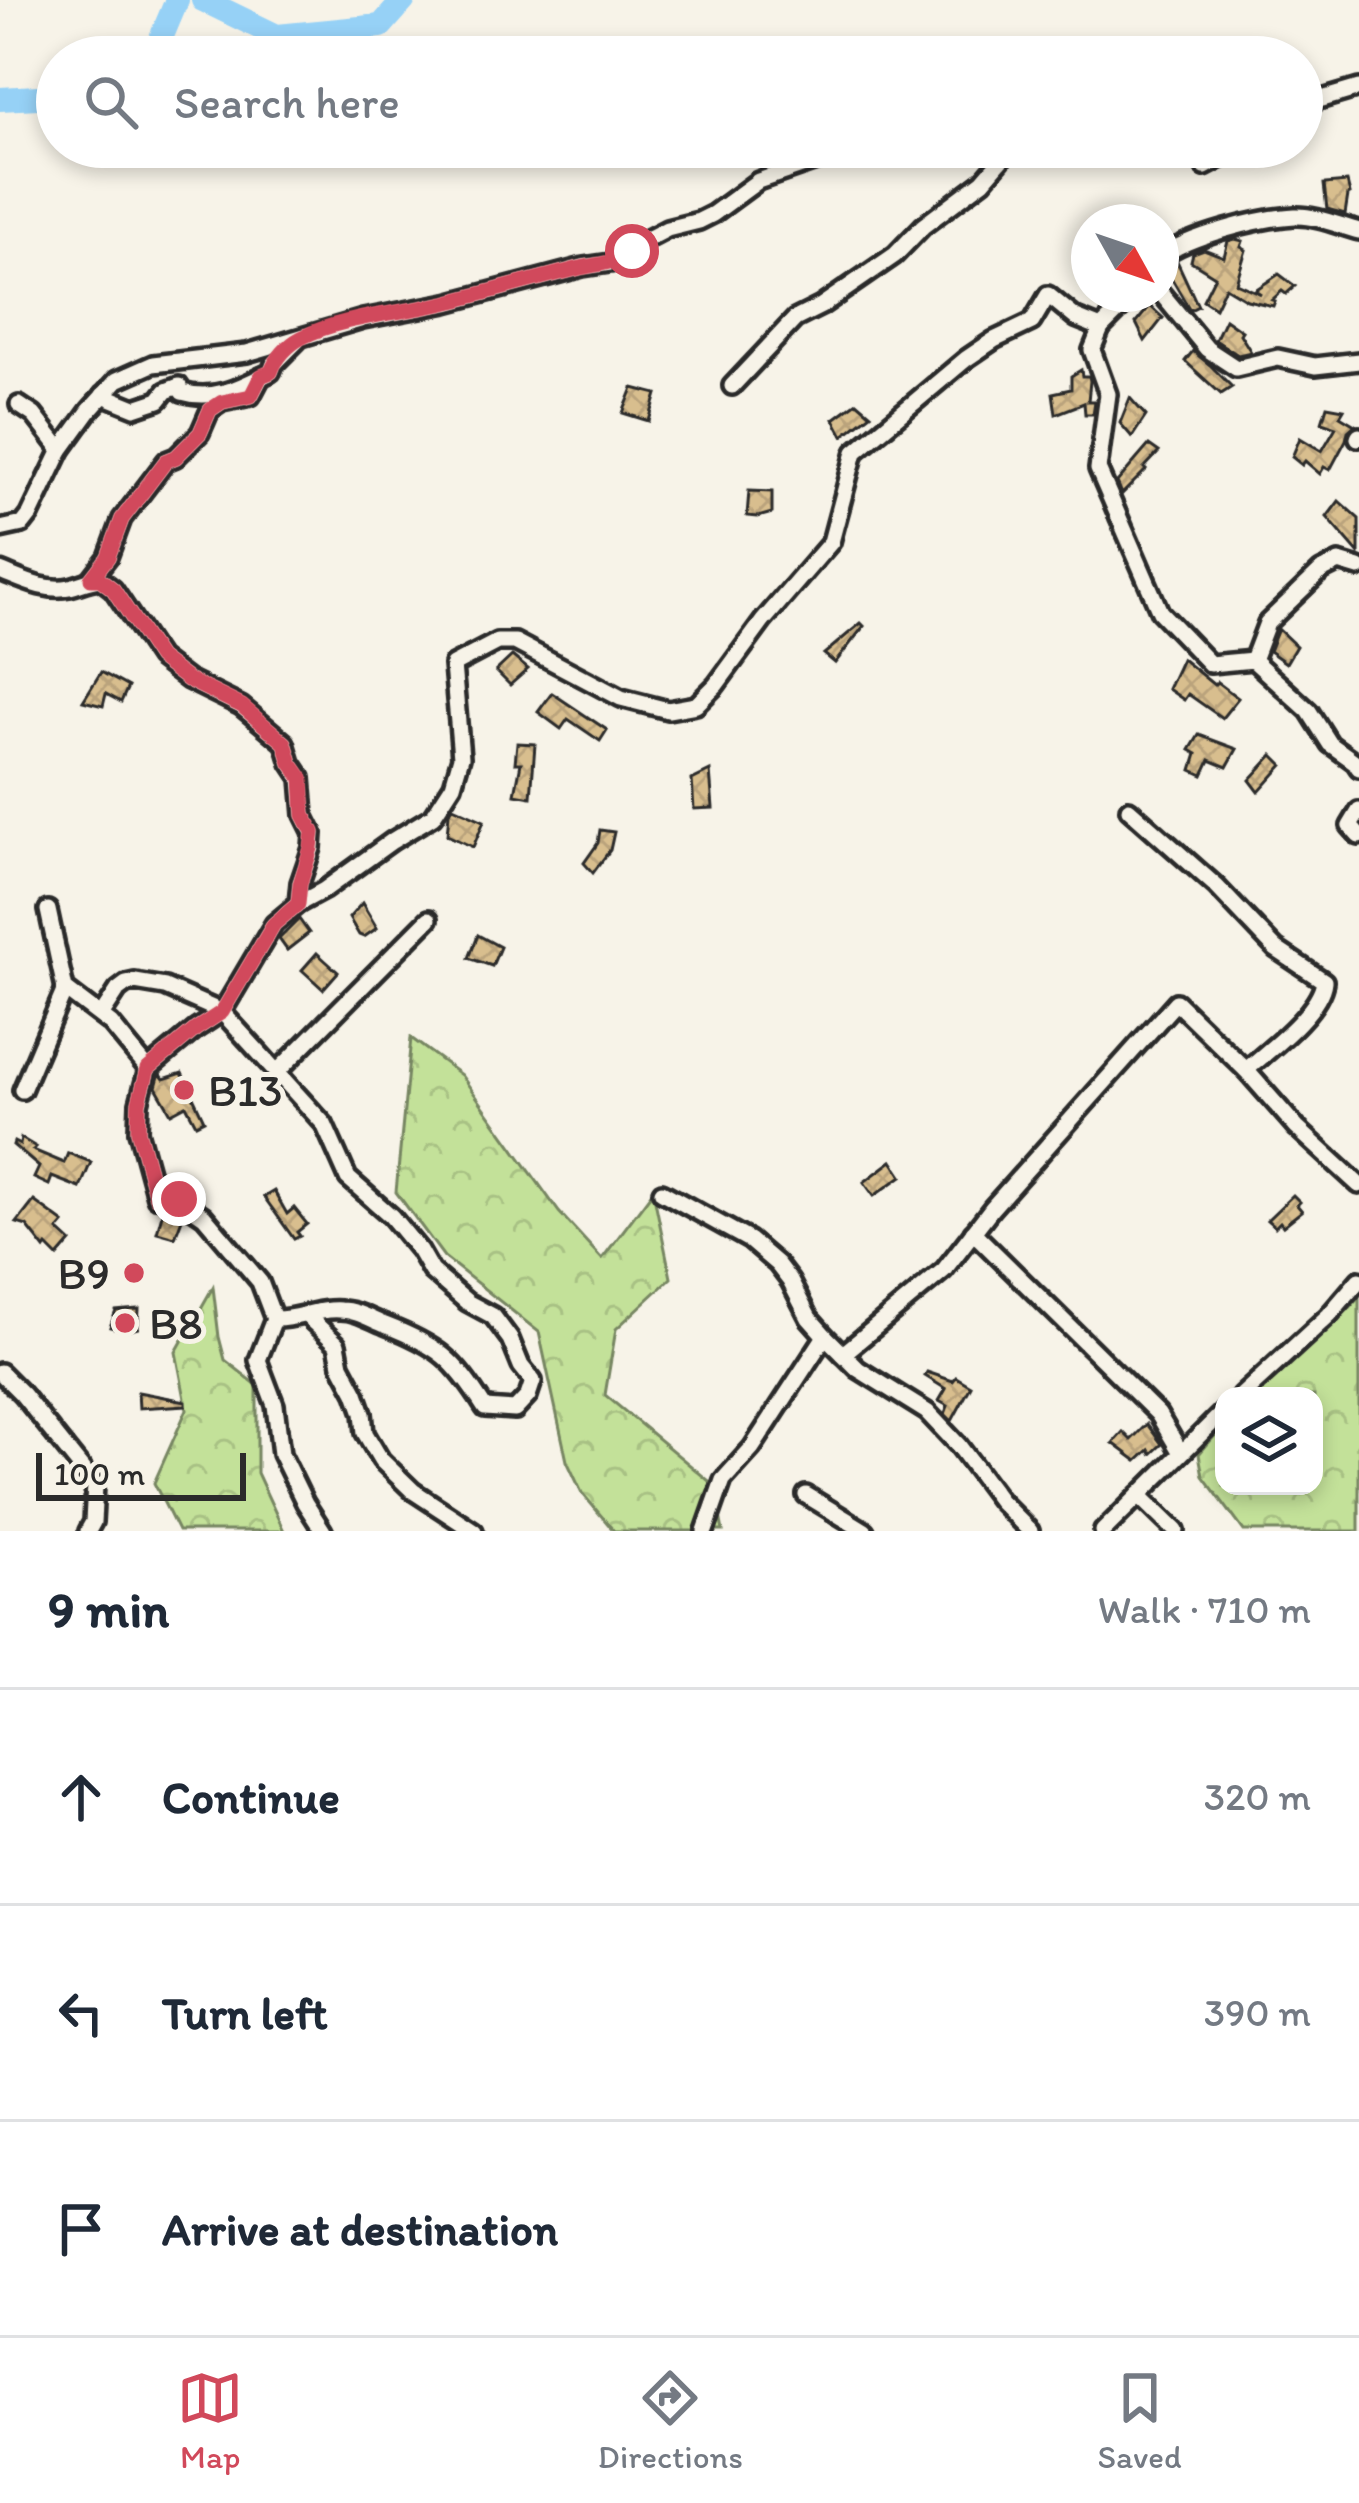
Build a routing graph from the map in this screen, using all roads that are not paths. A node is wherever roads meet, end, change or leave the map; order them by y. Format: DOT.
graph roads {
  1 [pos="1359,88"];
  2 [pos="1323,99"];
  3 [pos="796,168"];
  4 [pos="994,168"];
  5 [pos="1359,231"];
  6 [pos="1179,245"];
  7 [pos="1117,312"];
  8 [pos="1177,312"];
  9 [pos="1101,328"];
  10 [pos="304,336"];
  11 [pos="1359,361"];
  12 [pos="261,376"];
  13 [pos="732,386"];
  14 [pos="103,395"];
  15 [pos="19,405"];
  16 [pos="61,450"];
  17 [pos="0,529"];
  18 [pos="1359,568"];
  19 [pos="0,571"];
  20 [pos="91,579"];
  21 [pos="1253,660"];
  22 [pos="1359,769"];
  23 [pos="1129,809"];
  24 [pos="298,904"];
  25 [pos="48,910"];
  26 [pos="429,919"];
  27 [pos="65,989"];
  28 [pos="222,1012"];
  29 [pos="101,1016"];
  30 [pos="148,1069"];
  31 [pos="1246,1070"];
  32 [pos="278,1072"];
  33 [pos="22,1090"];
  34 [pos="1359,1185"];
  35 [pos="662,1192"];
  36 [pos="973,1232"];
  37 [pos="1359,1280"];
  38 [pos="306,1315"];
  39 [pos="274,1319"];
  40 [pos="825,1336"];
  41 [pos="843,1354"];
  42 [pos="0,1372"];
  43 [pos="1251,1387"];
  44 [pos="1215,1421"];
  45 [pos="1181,1453"];
  46 [pos="806,1495"];
  47 [pos="1139,1495"];
  48 [pos="88,1531"];
  49 [pos="323,1531"];
  50 [pos="474,1531"];
  51 [pos="705,1531"];
  52 [pos="866,1531"];
  53 [pos="1030,1531"];
  54 [pos="1103,1531"];
  55 [pos="1176,1531"];
  1 -- 2 [label="street"];
  3 -- 10 [label="street"];
  4 -- 13 [label="street"];
  5 -- 6 [label="street"];
  7 -- 9 [label="street"];
  8 -- 11 [label="street"];
  9 -- 21 [label="street"];
  9 -- 24 [label="street"];
  10 -- 12 [label="street"];
  10 -- 14 [label="street"];
  12 -- 14 [label="street"];
  12 -- 20 [label="street"];
  14 -- 16 [label="street"];
  15 -- 16 [label="street"];
  16 -- 17 [label="street"];
  18 -- 21 [label="street"];
  19 -- 20 [label="street"];
  20 -- 24 [label="street"];
  21 -- 22 [label="street"];
  23 -- 31 [label="street"];
  24 -- 28 [label="street"];
  25 -- 27 [label="street"];
  26 -- 32 [label="street"];
  27 -- 29 [label="street"];
  27 -- 33 [label="street"];
  28 -- 29 [label="street"];
  28 -- 30 [label="street"];
  28 -- 32 [label="street"];
  29 -- 30 [label="street"];
  30 -- 39 [label="street"];
  31 -- 34 [label="street"];
  31 -- 36 [label="street"];
  32 -- 38 [label="street"];
  35 -- 40 [label="street"];
  36 -- 41 [label="street"];
  36 -- 45 [label="street"];
  37 -- 43 [label="street"];
  38 -- 39 [label="street"];
  38 -- 50 [label="street"];
  39 -- 49 [label="street"];
  40 -- 41 [label="street"];
  40 -- 51 [label="street"];
  41 -- 53 [label="street"];
  42 -- 48 [label="street"];
  44 -- 45 [label="street"];
  45 -- 47 [label="street"];
  46 -- 52 [label="street"];
  47 -- 54 [label="street"];
  47 -- 55 [label="street"];
}
